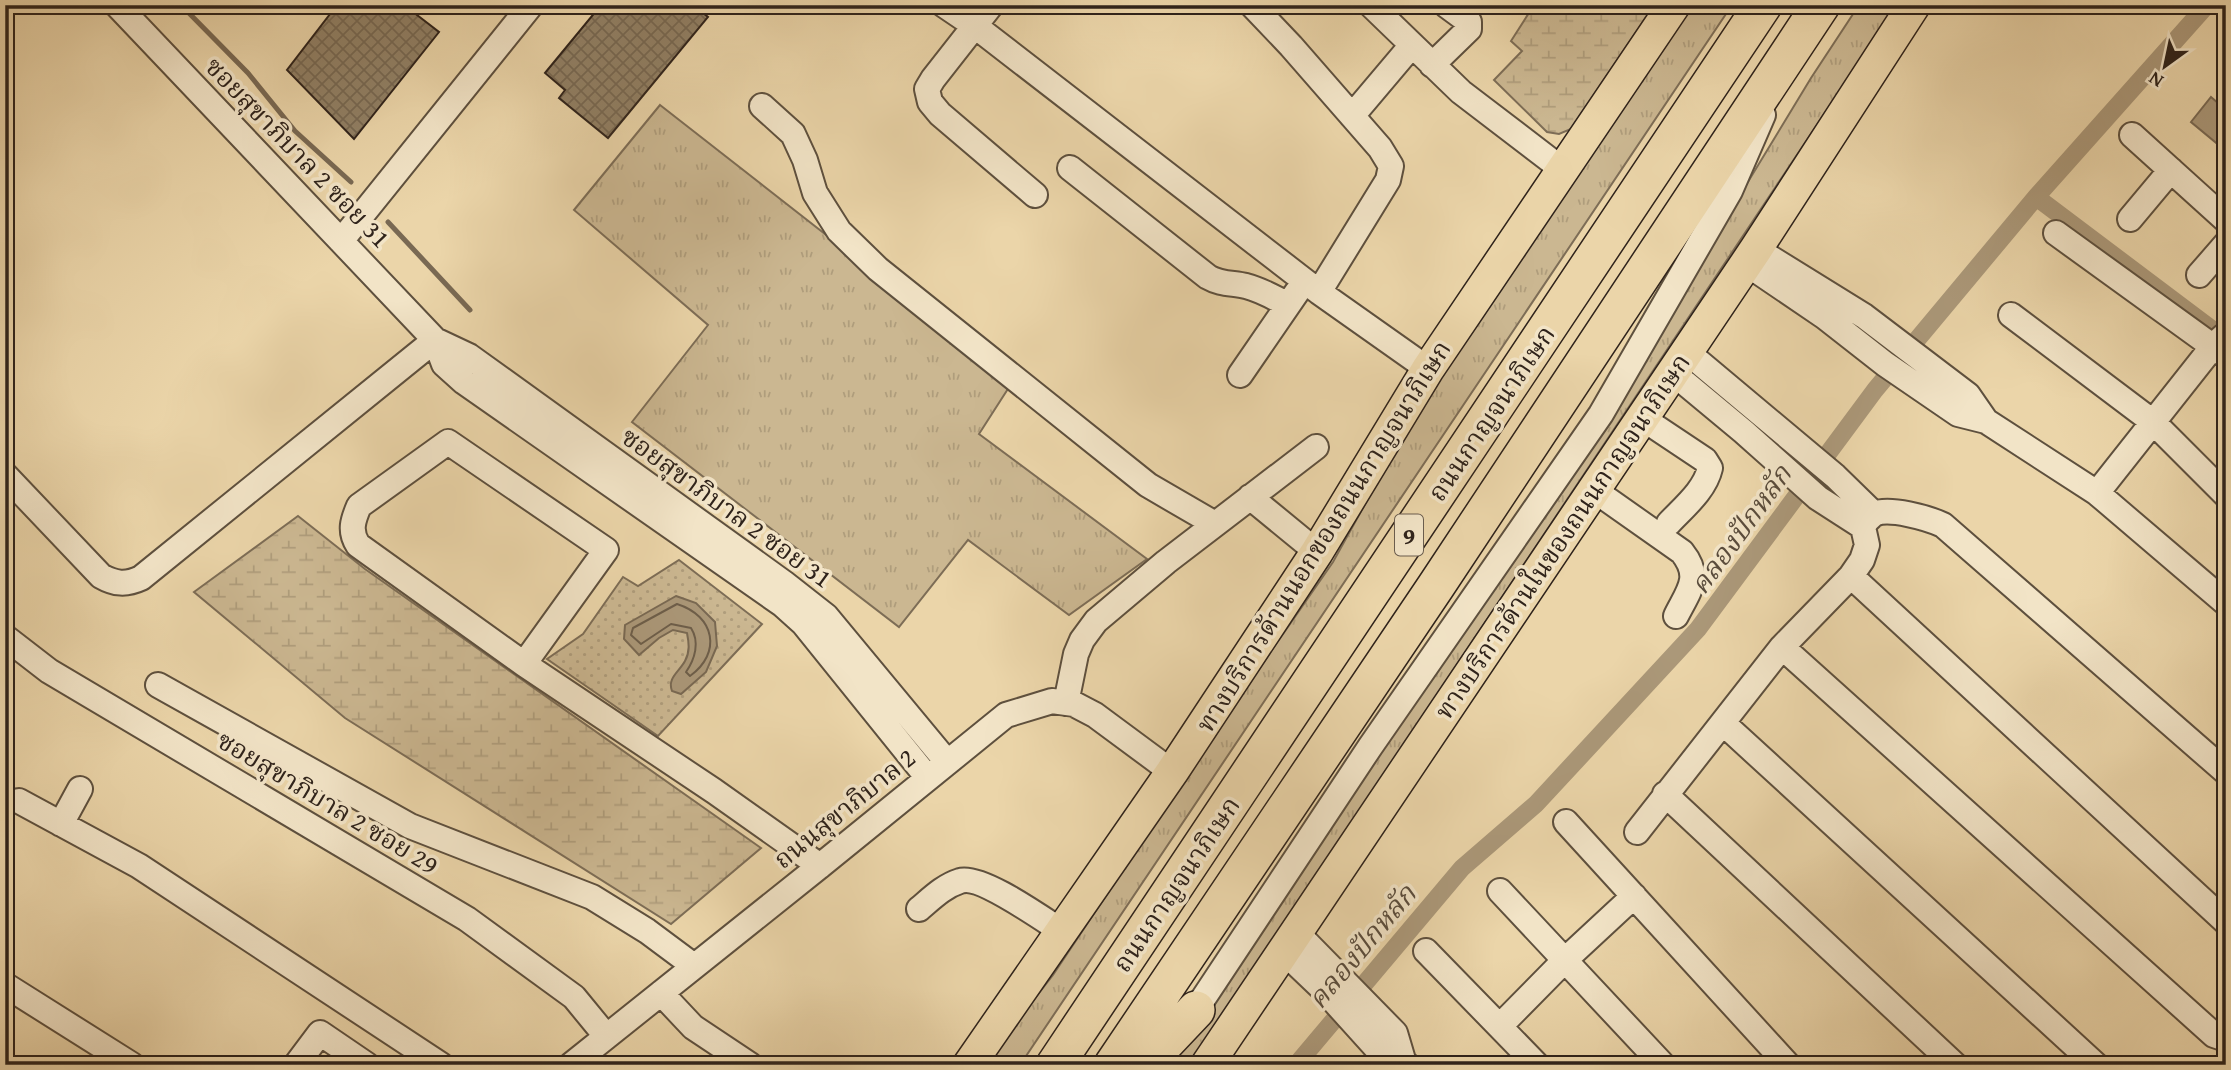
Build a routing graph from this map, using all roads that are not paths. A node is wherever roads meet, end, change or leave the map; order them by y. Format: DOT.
graph roads {
  1 [pos="117,5"];
  2 [pos="531,5"];
  3 [pos="944,5"];
  4 [pos="992,5"];
  5 [pos="1252,5"];
  6 [pos="1371,5"];
  7 [pos="1446,5"];
  8 [pos="1674,5"];
  9 [pos="1763,5"];
  10 [pos="1821,5"];
  11 [pos="1914,5"];
  12 [pos="975,26"];
  13 [pos="1412,45"];
  14 [pos="1793,47"];
  15 [pos="1432,65"];
  16 [pos="762,106"];
  17 [pos="1352,116"];
  18 [pos="2132,135"];
  19 [pos="1070,168"];
  20 [pos="1563,170"];
  21 [pos="2171,170"];
  22 [pos="1035,195"];
  23 [pos="2130,219"];
  24 [pos="2226,219"];
  25 [pos="2056,233"];
  26 [pos="341,241"];
  27 [pos="2226,244"];
  28 [pos="1751,257"];
  29 [pos="2199,275"];
  30 [pos="1312,286"];
  31 [pos="1287,305"];
  32 [pos="2011,315"];
  33 [pos="435,340"];
  34 [pos="2221,344"];
  35 [pos="1909,361"];
  36 [pos="1680,363"];
  37 [pos="1428,369"];
  38 [pos="1240,375"];
  39 [pos="1642,418"];
  40 [pos="2153,422"];
  41 [pos="1316,447"];
  42 [pos="5,475"];
  43 [pos="1594,490"];
  44 [pos="2097,493"];
  45 [pos="2226,495"];
  46 [pos="1250,497"];
  47 [pos="1868,521"];
  48 [pos="1669,523"];
  49 [pos="1216,524"];
  50 [pos="1317,552"];
  51 [pos="1851,576"];
  52 [pos="2226,603"];
  53 [pos="1676,616"];
  54 [pos="5,637"];
  55 [pos="1782,647"];
  56 [pos="524,664"];
  57 [pos="850,664"];
  58 [pos="158,685"];
  59 [pos="1066,702"];
  60 [pos="1724,724"];
  61 [pos="947,762"];
  62 [pos="1172,772"];
  63 [pos="2226,772"];
  64 [pos="928,778"];
  65 [pos="80,789"];
  66 [pos="1665,794"];
  67 [pos="19,801"];
  68 [pos="1566,822"];
  69 [pos="61,824"];
  70 [pos="1637,832"];
  71 [pos="820,866"];
  72 [pos="1500,891"];
  73 [pos="1634,896"];
  74 [pos="919,909"];
  75 [pos="2226,922"];
  76 [pos="1063,932"];
  77 [pos="1289,941"];
  78 [pos="1426,951"];
  79 [pos="1565,960"];
  80 [pos="694,966"];
  81 [pos="5,985"];
  82 [pos="661,993"];
  83 [pos="1196,1010"];
  84 [pos="1500,1026"];
  85 [pos="606,1036"];
  86 [pos="2226,1039"];
  87 [pos="1217,1061"];
  88 [pos="1405,1062"];
  89 [pos="132,1065"];
  90 [pos="296,1065"];
  91 [pos="367,1065"];
  92 [pos="441,1065"];
  93 [pos="571,1065"];
  94 [pos="750,1065"];
  95 [pos="969,1065"];
  96 [pos="1055,1065"];
  97 [pos="1113,1065"];
  98 [pos="1144,1065"];
  99 [pos="1159,1065"];
  100 [pos="1537,1065"];
  101 [pos="1663,1065"];
  102 [pos="1788,1065"];
  103 [pos="1955,1065"];
  104 [pos="2096,1065"];
  1 -- 26 [label="street, ซอยสุขาภิบาล 2 ซอย 31"];
  2 -- 26 [label="street"];
  3 -- 12 [label="street"];
  4 -- 12 [label="street"];
  5 -- 17 [label="street"];
  6 -- 13 [label="street"];
  7 -- 15 [label="street"];
  8 -- 20 [label="main road, ทางบริการด้านนอกของถนนกาญจนาภิเษก"];
  9 -- 96 [label="highway, ถนนกาญจนาภิเษก / 9"];
  10 -- 14 [label="highway, ถนนกาญจนาภิเษก / 9"];
  11 -- 28 [label="main road, ทางบริการด้านในของถนนกาญจนาภิเษก"];
  12 -- 22 [label="street"];
  12 -- 30 [label="street"];
  13 -- 15 [label="street"];
  13 -- 17 [label="street"];
  14 -- 83 [label="street"];
  14 -- 97 [label="highway, ถนนกาญจนาภิเษก / 9"];
  15 -- 20 [label="street"];
  16 -- 49 [label="street"];
  17 -- 30 [label="street"];
  18 -- 21 [label="street"];
  19 -- 31 [label="street"];
  20 -- 37 [label="main road, ทางบริการด้านนอกของถนนกาญจนาภิเษก"];
  21 -- 23 [label="street"];
  21 -- 24 [label="street"];
  25 -- 34 [label="street"];
  26 -- 33 [label="street, ซอยสุขาภิบาล 2 ซอย 31"];
  27 -- 29 [label="street"];
  28 -- 35 [label="street"];
  28 -- 35 [label="street"];
  28 -- 36 [label="main road, ทางบริการด้านในของถนนกาญจนาภิเษก"];
  30 -- 31 [label="street"];
  30 -- 37 [label="street"];
  31 -- 38 [label="street"];
  32 -- 40 [label="street"];
  33 -- 42 [label="street"];
  33 -- 57 [label="street, ซอยสุขาภิบาล 2 ซอย 31"];
  34 -- 40 [label="street"];
  35 -- 44 [label="street"];
  36 -- 39 [label="main road, ทางบริการด้านในของถนนกาญจนาภิเษก"];
  36 -- 47 [label="street"];
  36 -- 47 [label="street"];
  37 -- 50 [label="main road, ทางบริการด้านนอกของถนนกาญจนาภิเษก"];
  39 -- 43 [label="main road, ทางบริการด้านในของถนนกาญจนาภิเษก"];
  39 -- 48 [label="street"];
  40 -- 44 [label="street"];
  40 -- 45 [label="street"];
  41 -- 46 [label="street"];
  43 -- 53 [label="street"];
  43 -- 77 [label="main road, ทางบริการด้านในของถนนกาญจนาภิเษก"];
  44 -- 52 [label="street"];
  46 -- 49 [label="street"];
  46 -- 50 [label="street"];
  47 -- 51 [label="street"];
  47 -- 63 [label="street"];
  49 -- 59 [label="street"];
  50 -- 62 [label="main road, ทางบริการด้านนอกของถนนกาญจนาภิเษก"];
  51 -- 55 [label="street"];
  51 -- 75 [label="street"];
  54 -- 85 [label="street, ซอยสุขาภิบาล 2 ซอย 29"];
  55 -- 60 [label="street"];
  55 -- 86 [label="street"];
  56 -- 56 [label="street"];
  56 -- 71 [label="street"];
  57 -- 61 [label="street, ซอยสุขาภิบาล 2 ซอย 31"];
  57 -- 64 [label="street, ซอยสุขาภิบาล 2 ซอย 31"];
  58 -- 80 [label="street"];
  59 -- 61 [label="street, ถนนสุขาภิบาล 2"];
  59 -- 62 [label="street"];
  60 -- 66 [label="street"];
  60 -- 104 [label="street"];
  61 -- 64 [label="street, ถนนสุขาภิบาล 2"];
  62 -- 76 [label="main road, ทางบริการด้านนอกของถนนกาญจนาภิเษก"];
  64 -- 71 [label="street, ถนนสุขาภิบาล 2"];
  65 -- 69 [label="street"];
  66 -- 70 [label="street"];
  66 -- 103 [label="street"];
  67 -- 69 [label="street"];
  68 -- 73 [label="street"];
  69 -- 92 [label="street"];
  71 -- 80 [label="street, ถนนสุขาภิบาล 2"];
  72 -- 79 [label="street"];
  73 -- 79 [label="street"];
  73 -- 102 [label="street"];
  74 -- 76 [label="street"];
  76 -- 95 [label="main road, ทางบริการด้านนอกของถนนกาญจนาภิเษก"];
  77 -- 87 [label="main road, ทางบริการด้านในของถนนกาญจนาภิเษก"];
  77 -- 88 [label="street"];
  78 -- 84 [label="street"];
  79 -- 84 [label="street"];
  79 -- 101 [label="street"];
  80 -- 82 [label="street, ถนนสุขาภิบาล 2"];
  81 -- 89 [label="street"];
  82 -- 85 [label="street, ถนนสุขาภิบาล 2"];
  82 -- 94 [label="street"];
  83 -- 98 [label="highway"];
  83 -- 99 [label="street"];
  84 -- 100 [label="street"];
  85 -- 93 [label="street, ถนนสุขาภิบาล 2"];
  90 -- 91 [label="street"];
}
